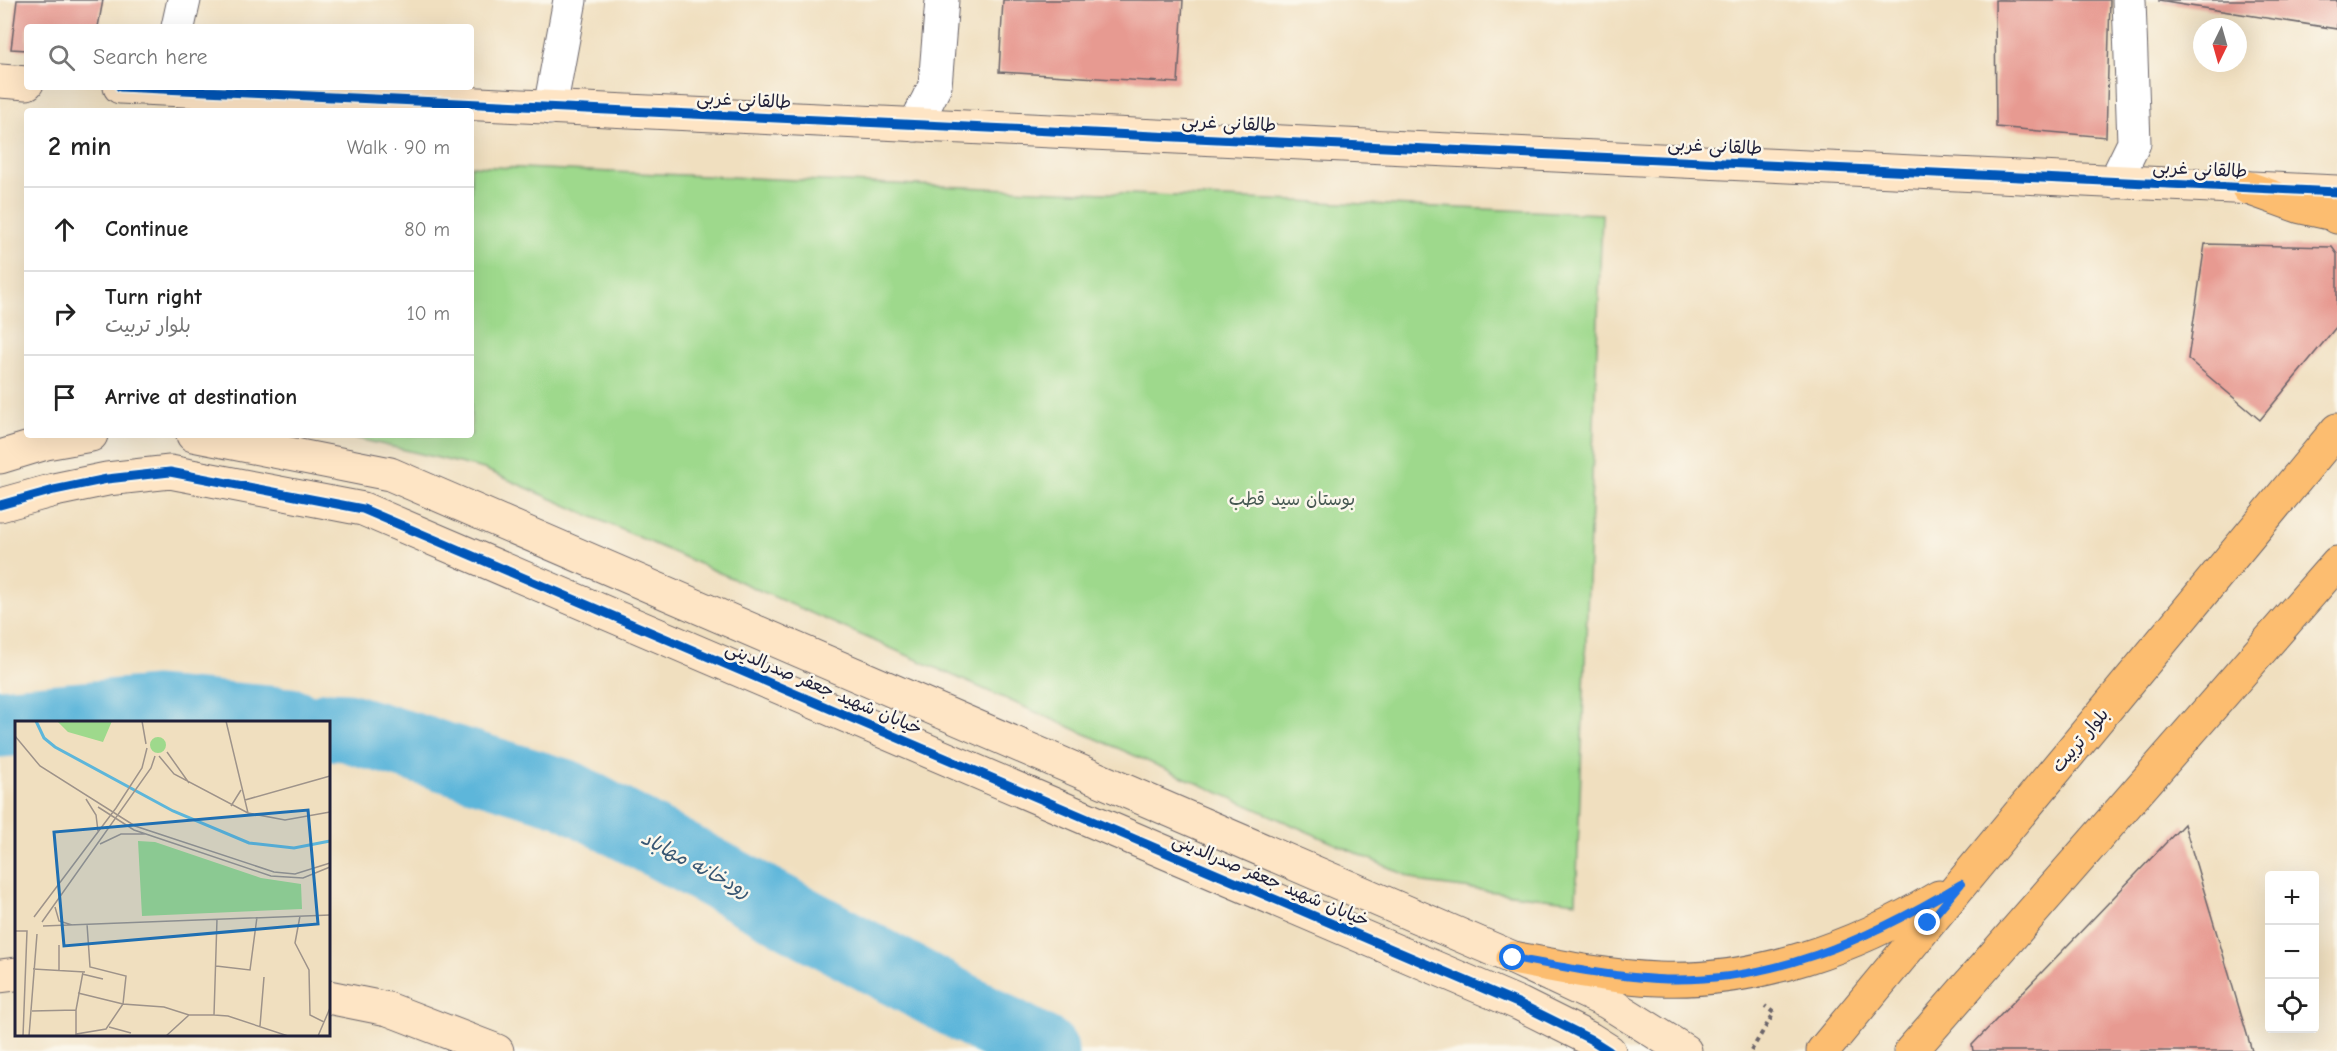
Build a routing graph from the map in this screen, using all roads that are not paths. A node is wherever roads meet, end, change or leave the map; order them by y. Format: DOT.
graph roads {
  1 [pos="184,0"];
  2 [pos="570,0"];
  3 [pos="942,0"];
  4 [pos="2129,0"];
  5 [pos="179,24"];
  6 [pos="0,81"];
  7 [pos="24,83"];
  8 [pos="195,90"];
  9 [pos="550,108"];
  10 [pos="915,125"];
  11 [pos="2115,182"];
  12 [pos="2248,188"];
  13 [pos="2337,192"];
  14 [pos="2337,217"];
  15 [pos="2337,430"];
  16 [pos="75,438"];
  17 [pos="207,438"];
  18 [pos="0,458"];
  19 [pos="0,505"];
  20 [pos="2337,563"];
  21 [pos="1961,884"];
  22 [pos="1513,958"];
  23 [pos="15,974"];
  24 [pos="0,976"];
  25 [pos="330,997"];
  26 [pos="1935,1036"];
  27 [pos="497,1051"];
  28 [pos="1609,1051"];
  29 [pos="1685,1051"];
  30 [pos="1822,1051"];
  31 [pos="1911,1051"];
  1 -- 5 [label="street"];
  2 -- 9 [label="street"];
  3 -- 10 [label="street"];
  4 -- 11 [label="street"];
  6 -- 7 [label="street"];
  8 -- 9 [label="street, طالقانی غربی"];
  9 -- 10 [label="street, طالقانی غربی"];
  10 -- 11 [label="street, طالقانی غربی"];
  11 -- 12 [label="street, طالقانی غربی"];
  12 -- 13 [label="street, طالقانی غربی"];
  12 -- 14 [label="main road"];
  15 -- 21 [label="main road, بلوار تربیت"];
  16 -- 18 [label="street"];
  17 -- 22 [label="street, خیابان شهید جعفر صدرالدینی"];
  19 -- 28 [label="street, خیابان شهید جعفر صدرالدینی"];
  20 -- 26 [label="main road"];
  21 -- 22 [label="main road"];
  21 -- 30 [label="main road, بلوار تربیت"];
  22 -- 29 [label="street, خیابان شهید جعفر صدرالدینی"];
  23 -- 24 [label="street"];
  25 -- 27 [label="street"];
  26 -- 31 [label="main road"];
}
